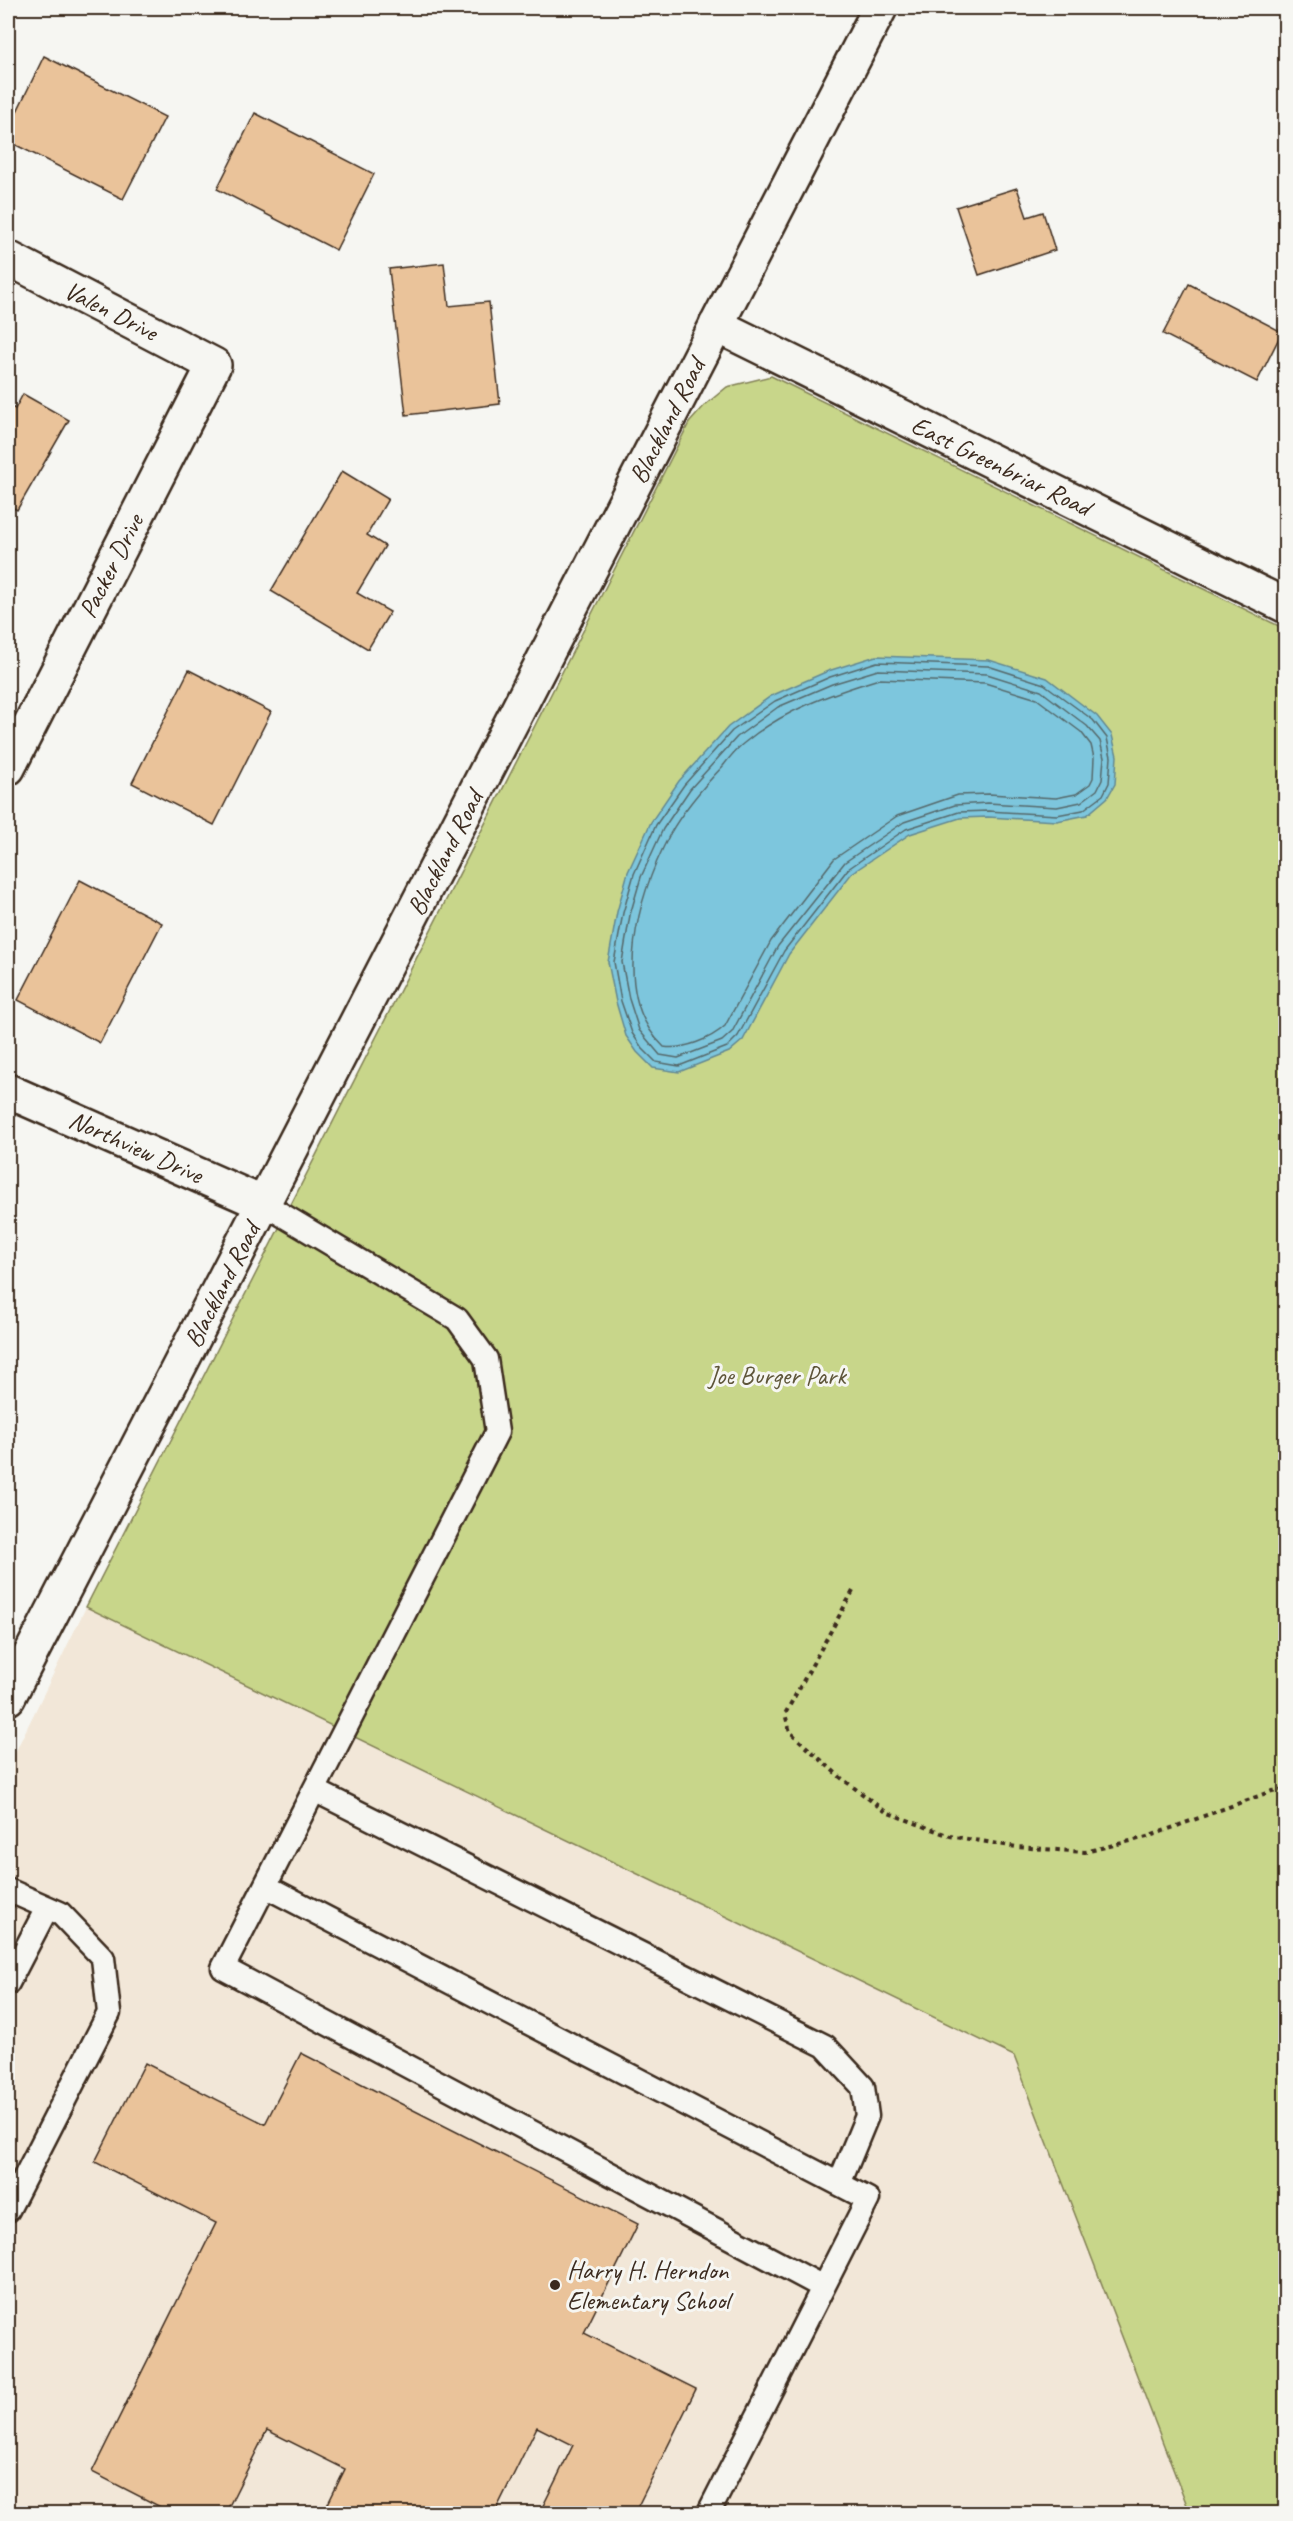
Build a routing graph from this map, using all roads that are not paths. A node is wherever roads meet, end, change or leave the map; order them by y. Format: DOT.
graph roads {
  1 [pos="880,8"];
  2 [pos="8,258"];
  3 [pos="716,325"];
  4 [pos="214,364"];
  5 [pos="1286,606"];
  6 [pos="8,768"];
  7 [pos="8,1091"];
  8 [pos="264,1204"];
  9 [pos="8,1698"];
  10 [pos="314,1790"];
  11 [pos="265,1886"];
  12 [pos="8,1890"];
  13 [pos="47,1908"];
  14 [pos="8,1983"];
  15 [pos="839,2184"];
  16 [pos="8,2210"];
  17 [pos="823,2287"];
  18 [pos="708,2514"];
  1 -- 3 [label="street, Blackland Road"];
  2 -- 4 [label="street, Valen Drive"];
  3 -- 5 [label="street, East Greenbriar Road"];
  3 -- 8 [label="street, Blackland Road"];
  4 -- 6 [label="street, Packer Drive"];
  7 -- 8 [label="street, Northview Drive"];
  8 -- 9 [label="street, Blackland Road"];
  8 -- 10 [label="lane"];
  10 -- 11 [label="lane"];
  10 -- 15 [label="lane"];
  11 -- 15 [label="lane"];
  11 -- 17 [label="lane"];
  12 -- 13 [label="lane"];
  13 -- 14 [label="lane"];
  13 -- 16 [label="lane"];
  15 -- 17 [label="lane"];
  17 -- 18 [label="lane"];
}
